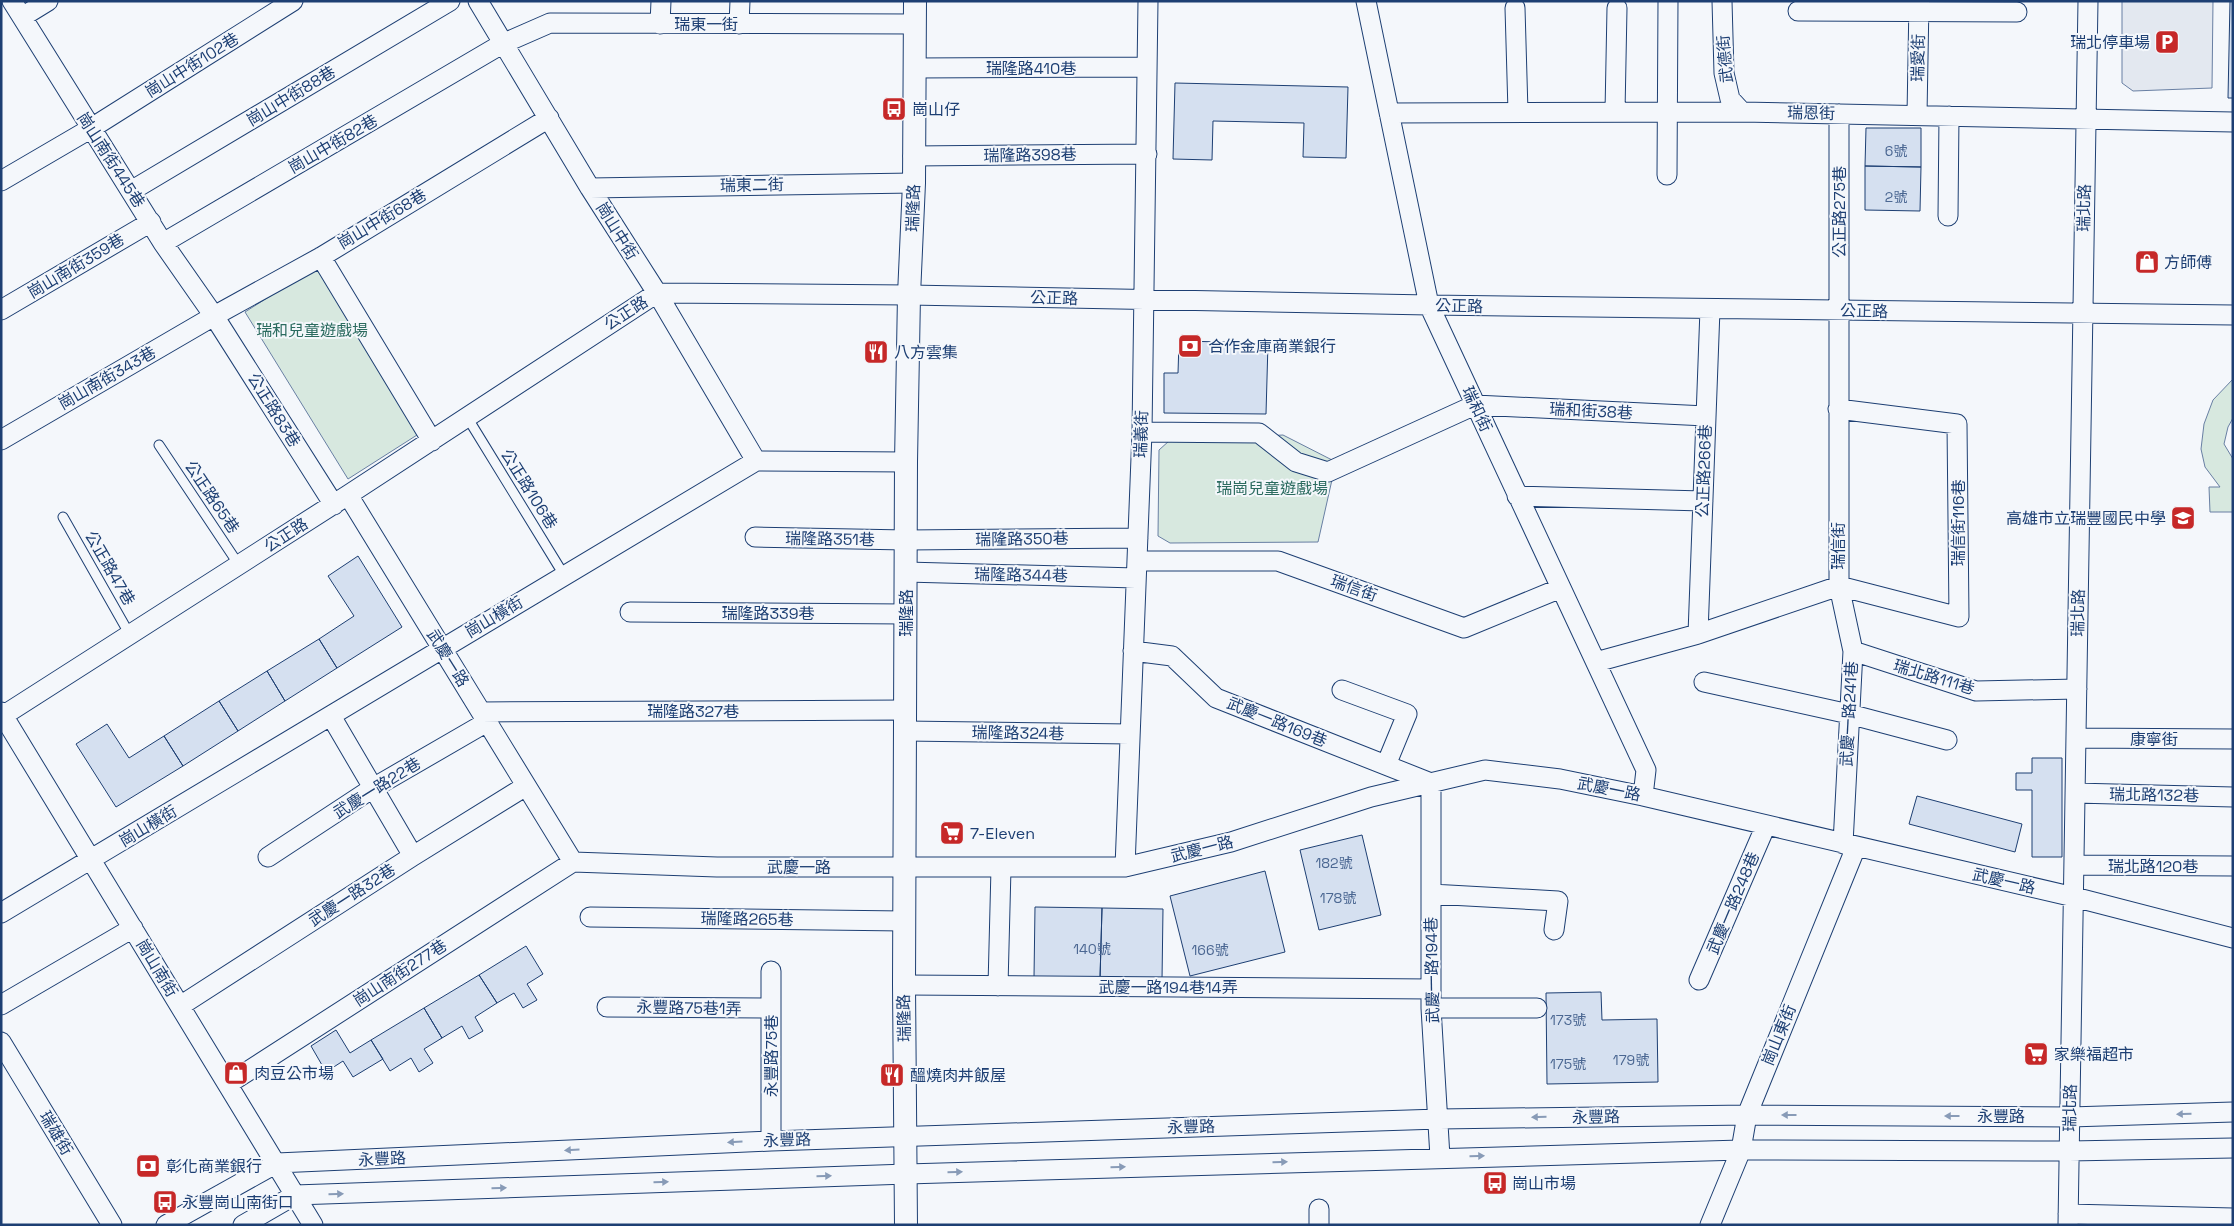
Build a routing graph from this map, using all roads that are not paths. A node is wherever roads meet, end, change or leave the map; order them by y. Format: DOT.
graph roads {
  1 [pos="48,1"];
  2 [pos="293,1"];
  3 [pos="450,1"];
  4 [pos="478,1"];
  5 [pos="661,1"];
  6 [pos="740,1"];
  7 [pos="915,1"];
  8 [pos="1148,1"];
  9 [pos="1366,1"];
  10 [pos="1668,1"];
  11 [pos="1722,1"];
  12 [pos="2088,1"];
  13 [pos="1919,6"];
  14 [pos="1515,8"];
  15 [pos="1617,8"];
  16 [pos="17,9"];
  17 [pos="1798,11"];
  18 [pos="2017,12"];
  19 [pos="660,24"];
  20 [pos="739,24"];
  21 [pos="915,24"];
  22 [pos="502,44"];
  23 [pos="1147,67"];
  24 [pos="914,68"];
  25 [pos="1389,112"];
  26 [pos="1518,112"];
  27 [pos="1615,112"];
  28 [pos="1667,112"];
  29 [pos="1742,112"];
  30 [pos="1839,114"];
  31 [pos="1917,116"];
  32 [pos="1949,116"];
  33 [pos="549,118"];
  34 [pos="2086,119"];
  35 [pos="2233,122"];
  36 [pos="90,129"];
  37 [pos="1147,154"];
  38 [pos="913,156"];
  39 [pos="1667,176"];
  40 [pos="1,181"];
  41 [pos="914,183"];
  42 [pos="590,188"];
  43 [pos="131,191"];
  44 [pos="1948,216"];
  45 [pos="151,222"];
  46 [pos="163,243"];
  47 [pos="321,257"];
  48 [pos="657,293"];
  49 [pos="909,295"];
  50 [pos="1143,300"];
  51 [pos="1429,305"];
  52 [pos="1710,309"];
  53 [pos="1,310"];
  54 [pos="1838,310"];
  55 [pos="2083,313"];
  56 [pos="2233,315"];
  57 [pos="214,316"];
  58 [pos="1475,405"];
  59 [pos="1838,409"];
  60 [pos="1706,416"];
  61 [pos="467,417"];
  62 [pos="1142,432"];
  63 [pos="1,440"];
  64 [pos="432,440"];
  65 [pos="159,445"];
  66 [pos="756,461"];
  67 [pos="906,462"];
  68 [pos="1518,496"];
  69 [pos="341,500"];
  70 [pos="1703,501"];
  71 [pos="63,517"];
  72 [pos="755,537"];
  73 [pos="1138,538"];
  74 [pos="906,540"];
  75 [pos="239,565"];
  76 [pos="1136,569"];
  77 [pos="906,572"];
  78 [pos="564,575"];
  79 [pos="1838,586"];
  80 [pos="1561,588"];
  81 [pos="630,612"];
  82 [pos="906,614"];
  83 [pos="130,634"];
  84 [pos="1698,634"];
  85 [pos="442,648"];
  86 [pos="1133,652"];
  87 [pos="1853,652"];
  88 [pos="1596,662"];
  89 [pos="1704,682"];
  90 [pos="2077,689"];
  91 [pos="1342,690"];
  92 [pos="1850,714"];
  93 [pos="2,715"];
  94 [pos="331,716"];
  95 [pos="484,717"];
  96 [pos="905,721"];
  97 [pos="1130,734"];
  98 [pos="2076,738"];
  99 [pos="2233,739"];
  100 [pos="1947,740"];
  101 [pos="1386,765"];
  102 [pos="1431,783"];
  103 [pos="526,786"];
  104 [pos="373,788"];
  105 [pos="2075,793"];
  106 [pos="1643,796"];
  107 [pos="2233,797"];
  108 [pos="1766,825"];
  109 [pos="1849,845"];
  110 [pos="413,856"];
  111 [pos="268,857"];
  112 [pos="92,860"];
  113 [pos="573,862"];
  114 [pos="2074,865"];
  115 [pos="2233,866"];
  116 [pos="1125,867"];
  117 [pos="904,868"];
  118 [pos="1001,868"];
  119 [pos="1431,894"];
  120 [pos="2074,896"];
  121 [pos="1,913"];
  122 [pos="590,917"];
  123 [pos="904,921"];
  124 [pos="133,928"];
  125 [pos="1554,930"];
  126 [pos="2233,938"];
  127 [pos="771,971"];
  128 [pos="1699,980"];
  129 [pos="904,986"];
  130 [pos="998,986"];
  131 [pos="1431,989"];
  132 [pos="1,1005"];
  133 [pos="180,1006"];
  134 [pos="608,1007"];
  135 [pos="771,1008"];
  136 [pos="1432,1008"];
  137 [pos="1537,1008"];
  138 [pos="1,1042"];
  139 [pos="228,1084"];
  140 [pos="2233,1112"];
  141 [pos="1747,1115"];
  142 [pos="2070,1117"];
  143 [pos="1439,1119"];
  144 [pos="906,1136"];
  145 [pos="771,1141"];
  146 [pos="2233,1148"];
  147 [pos="1741,1150"];
  148 [pos="2069,1151"];
  149 [pos="1440,1157"];
  150 [pos="277,1163"];
  151 [pos="906,1174"];
  152 [pos="295,1195"];
  153 [pos="2233,1218"];
  154 [pos="2068,1219"];
  155 [pos="112,1225"];
  156 [pos="166,1225"];
  157 [pos="243,1225"];
  158 [pos="314,1225"];
  159 [pos="906,1225"];
  160 [pos="1710,1225"];
  1 -- 16 [label="street"];
  2 -- 36 [label="street, 崗山中街102巷"];
  3 -- 43 [label="street, 崗山中街88巷"];
  4 -- 22 [label="street, 崗山中街"];
  5 -- 19 [label="street"];
  6 -- 20 [label="street"];
  7 -- 21 [label="street, 瑞隆路"];
  8 -- 23 [label="street, 瑞義街"];
  9 -- 25 [label="street, 瑞和街"];
  10 -- 28 [label="street"];
  11 -- 29 [label="street, 武德街"];
  12 -- 34 [label="street, 瑞北路"];
  13 -- 17 [label="street"];
  13 -- 18 [label="street"];
  13 -- 31 [label="street, 瑞愛街"];
  14 -- 26 [label="street"];
  15 -- 27 [label="street"];
  16 -- 36 [label="street, 崗山南街445巷"];
  19 -- 20 [label="street, 瑞東一街"];
  19 -- 22 [label="street, 瑞東一街"];
  20 -- 21 [label="street, 瑞東一街"];
  21 -- 24 [label="street, 瑞隆路"];
  22 -- 33 [label="street, 崗山中街"];
  22 -- 46 [label="street, 崗山中街82巷"];
  23 -- 24 [label="street, 瑞隆路410巷"];
  23 -- 37 [label="street, 瑞義街"];
  24 -- 38 [label="street, 瑞隆路"];
  25 -- 26 [label="street, 瑞恩街"];
  25 -- 51 [label="street, 瑞和街"];
  26 -- 27 [label="street, 瑞恩街"];
  27 -- 28 [label="street, 瑞恩街"];
  28 -- 29 [label="street, 瑞恩街"];
  28 -- 39 [label="street"];
  29 -- 30 [label="street, 瑞恩街"];
  30 -- 31 [label="street, 瑞恩街"];
  30 -- 54 [label="street, 公正路275巷"];
  31 -- 32 [label="street, 瑞恩街"];
  32 -- 34 [label="street, 瑞恩街"];
  32 -- 44 [label="street"];
  33 -- 42 [label="street, 崗山中街"];
  33 -- 47 [label="street, 崗山中街68巷"];
  34 -- 35 [label="street, 瑞恩街"];
  34 -- 55 [label="street, 瑞北路"];
  36 -- 40 [label="street, 崗山中街102巷"];
  36 -- 43 [label="street, 崗山南街445巷"];
  37 -- 38 [label="street, 瑞隆路398巷"];
  37 -- 50 [label="street, 瑞義街"];
  38 -- 41 [label="street, 瑞隆路"];
  41 -- 42 [label="street, 瑞東二街"];
  41 -- 49 [label="street, 瑞隆路"];
  42 -- 48 [label="street, 崗山中街"];
  43 -- 45 [label="street, 崗山南街445巷"];
  45 -- 46 [label="street, 崗山南街445巷"];
  45 -- 53 [label="street, 崗山南街359巷"];
  46 -- 57 [label="street, 崗山南街445巷"];
  47 -- 57 [label="street, 崗山中街68巷"];
  47 -- 64 [label="street"];
  48 -- 49 [label="street, 公正路"];
  48 -- 61 [label="street, 公正路"];
  48 -- 66 [label="street, 崗山中街"];
  49 -- 50 [label="street, 公正路"];
  49 -- 67 [label="street, 瑞隆路"];
  50 -- 51 [label="street, 公正路"];
  50 -- 62 [label="street, 瑞義街"];
  51 -- 52 [label="street, 公正路"];
  51 -- 58 [label="street, 瑞和街"];
  52 -- 54 [label="street, 公正路"];
  52 -- 60 [label="street, 公正路266巷"];
  54 -- 55 [label="street, 公正路"];
  54 -- 59 [label="street, 瑞信街"];
  55 -- 56 [label="street, 公正路"];
  55 -- 90 [label="street, 瑞北路"];
  57 -- 63 [label="street, 崗山南街343巷"];
  57 -- 69 [label="street, 公正路83巷"];
  58 -- 60 [label="street, 瑞和街38巷"];
  58 -- 62 [label="street"];
  58 -- 68 [label="street, 瑞和街"];
  59 -- 79 [label="street, 瑞信街"];
  59 -- 79 [label="street, 瑞信街116巷"];
  60 -- 70 [label="street, 公正路266巷"];
  61 -- 64 [label="street, 公正路"];
  61 -- 78 [label="lane, 公正路106巷"];
  62 -- 73 [label="street, 瑞義街"];
  64 -- 69 [label="street, 公正路"];
  65 -- 75 [label="lane, 公正路65巷"];
  66 -- 67 [label="street"];
  66 -- 78 [label="street, 崗山橫街"];
  67 -- 74 [label="street, 瑞隆路"];
  68 -- 70 [label="street"];
  68 -- 80 [label="street, 瑞和街"];
  69 -- 75 [label="street, 公正路"];
  69 -- 85 [label="street, 武慶一路"];
  70 -- 84 [label="street, 公正路266巷"];
  71 -- 83 [label="lane, 公正路47巷"];
  72 -- 74 [label="street, 瑞隆路351巷"];
  73 -- 74 [label="street, 瑞隆路350巷"];
  73 -- 76 [label="street, 瑞義街"];
  74 -- 77 [label="street, 瑞隆路"];
  75 -- 83 [label="street, 公正路"];
  76 -- 77 [label="street, 瑞隆路344巷"];
  76 -- 80 [label="street, 瑞信街"];
  76 -- 86 [label="street, 瑞義街"];
  77 -- 82 [label="street, 瑞隆路"];
  78 -- 85 [label="street, 崗山橫街"];
  79 -- 84 [label="street, 瑞信街"];
  79 -- 87 [label="street, 武慶一路241巷"];
  80 -- 88 [label="street, 瑞和街"];
  81 -- 82 [label="street, 瑞隆路339巷"];
  82 -- 96 [label="street, 瑞隆路"];
  83 -- 93 [label="street, 公正路"];
  84 -- 88 [label="street, 瑞信街"];
  85 -- 94 [label="street, 崗山橫街"];
  85 -- 95 [label="street, 武慶一路"];
  86 -- 97 [label="street, 瑞義街"];
  86 -- 101 [label="street, 武慶一路169巷"];
  87 -- 90 [label="street, 瑞北路111巷"];
  87 -- 92 [label="street, 武慶一路241巷"];
  88 -- 106 [label="street, 瑞和街"];
  89 -- 92 [label="street"];
  90 -- 98 [label="street, 瑞北路"];
  91 -- 101 [label="street"];
  92 -- 100 [label="street"];
  92 -- 109 [label="street, 武慶一路241巷"];
  93 -- 112 [label="street, 崗山南街"];
  94 -- 104 [label="street"];
  94 -- 112 [label="street, 崗山橫街"];
  95 -- 96 [label="street, 瑞隆路327巷"];
  95 -- 103 [label="street, 武慶一路"];
  95 -- 104 [label="street, 武慶一路22巷"];
  96 -- 97 [label="street, 瑞隆路324巷"];
  96 -- 117 [label="street, 瑞隆路"];
  97 -- 116 [label="street, 瑞義街"];
  98 -- 99 [label="street, 康寧街"];
  98 -- 105 [label="street, 瑞北路"];
  101 -- 102 [label="street, 武慶一路169巷"];
  102 -- 106 [label="street, 武慶一路"];
  102 -- 116 [label="street, 武慶一路"];
  102 -- 119 [label="street, 武慶一路194巷"];
  103 -- 110 [label="street, 武慶一路32巷"];
  103 -- 113 [label="street, 武慶一路"];
  104 -- 110 [label="street"];
  104 -- 111 [label="street, 武慶一路22巷"];
  105 -- 107 [label="street, 瑞北路132巷"];
  105 -- 114 [label="street, 瑞北路"];
  106 -- 108 [label="street, 武慶一路"];
  108 -- 109 [label="street, 武慶一路"];
  108 -- 128 [label="street, 武慶一路248巷"];
  109 -- 120 [label="street, 武慶一路"];
  109 -- 141 [label="street, 崗山東街"];
  110 -- 133 [label="street, 武慶一路32巷"];
  112 -- 121 [label="street, 崗山橫街"];
  112 -- 124 [label="street, 崗山南街"];
  113 -- 117 [label="street, 武慶一路"];
  113 -- 139 [label="street, 崗山南街277巷"];
  114 -- 115 [label="street, 瑞北路120巷"];
  114 -- 120 [label="street, 瑞北路"];
  116 -- 118 [label="street, 武慶一路"];
  117 -- 118 [label="street, 武慶一路"];
  117 -- 123 [label="street, 瑞隆路"];
  118 -- 130 [label="street"];
  119 -- 125 [label="street"];
  119 -- 131 [label="street, 武慶一路194巷"];
  120 -- 126 [label="street, 武慶一路"];
  120 -- 142 [label="street, 瑞北路"];
  122 -- 123 [label="street, 瑞隆路265巷"];
  123 -- 129 [label="street, 瑞隆路"];
  124 -- 132 [label="street"];
  124 -- 133 [label="street, 崗山南街"];
  127 -- 135 [label="street, 永豐路75巷"];
  129 -- 130 [label="street, 武慶一路194巷14弄"];
  129 -- 144 [label="street, 瑞隆路"];
  130 -- 131 [label="street, 武慶一路194巷14弄"];
  131 -- 136 [label="street, 武慶一路194巷"];
  133 -- 139 [label="street, 崗山南街"];
  134 -- 135 [label="street, 永豐路75巷1弄"];
  135 -- 145 [label="street, 永豐路75巷"];
  136 -- 137 [label="street"];
  136 -- 143 [label="street, 武慶一路194巷"];
  138 -- 155 [label="street, 瑞雄街"];
  139 -- 150 [label="street, 崗山南街"];
  140 -- 142 [label="street, 永豐路, one-way"];
  142 -- 141 [label="street, 永豐路, one-way"];
  141 -- 143 [label="street, 永豐路, one-way"];
  141 -- 147 [label="street, 崗山東街"];
  142 -- 148 [label="street, 瑞北路"];
  143 -- 144 [label="street, 永豐路"];
  143 -- 149 [label="street, 武慶一路194巷"];
  144 -- 145 [label="street, 永豐路"];
  144 -- 151 [label="street, 瑞隆路"];
  145 -- 150 [label="street, 永豐路, one-way"];
  146 -- 148 [label="street, 永豐路"];
  147 -- 148 [label="street, 永豐路"];
  149 -- 147 [label="street, 永豐路, one-way"];
  147 -- 160 [label="street, 崗山東街"];
  148 -- 154 [label="street, 瑞北路"];
  151 -- 149 [label="street, 永豐路, one-way"];
  150 -- 152 [label="street, 崗山南街"];
  150 -- 156 [label="street, 永豐路"];
  152 -- 151 [label="street, 永豐路, one-way"];
  151 -- 159 [label="street, 瑞隆路"];
  152 -- 157 [label="street, 永豐路"];
  152 -- 158 [label="street, 崗山南街"];
  153 -- 154 [label="street"];
}
